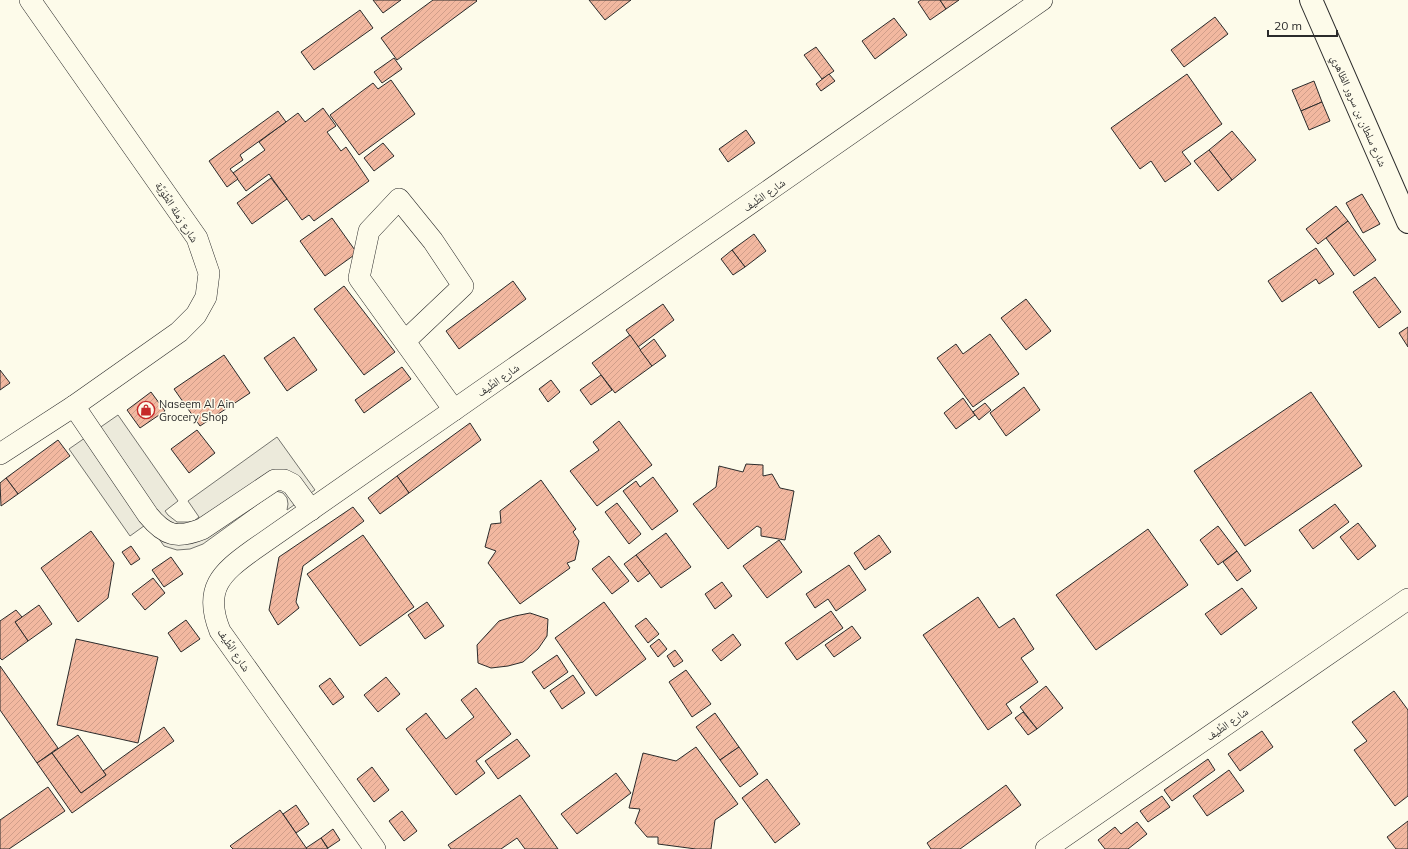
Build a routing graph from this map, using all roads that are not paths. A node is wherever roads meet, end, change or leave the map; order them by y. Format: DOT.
graph roads {
  1 [pos="30,0"];
  2 [pos="1042,0"];
  3 [pos="1311,0"];
  4 [pos="1408,222"];
  5 [pos="405,341"];
  6 [pos="74,406"];
  7 [pos="454,410"];
  8 [pos="0,454"];
  9 [pos="311,510"];
  10 [pos="1408,599"];
  11 [pos="375,849"];
  12 [pos="1046,849"];
  1 -- 6 [label="street, شارع رَملة الطِّوَيَّة"];
  2 -- 7 [label="street, شارع الطِّيف"];
  3 -- 4 [label="street, شارع سلطان بن سرور الظاهري"];
  5 -- 5 [label="street"];
  5 -- 7 [label="street"];
  6 -- 8 [label="street, شارع رَملة الطِّوَيَّة"];
  6 -- 9 [label="street"];
  7 -- 9 [label="street, شارع الطِّيف"];
  9 -- 11 [label="street, شارع الطِّيف"];
  10 -- 12 [label="street, شارع الطِّيف"];
}
